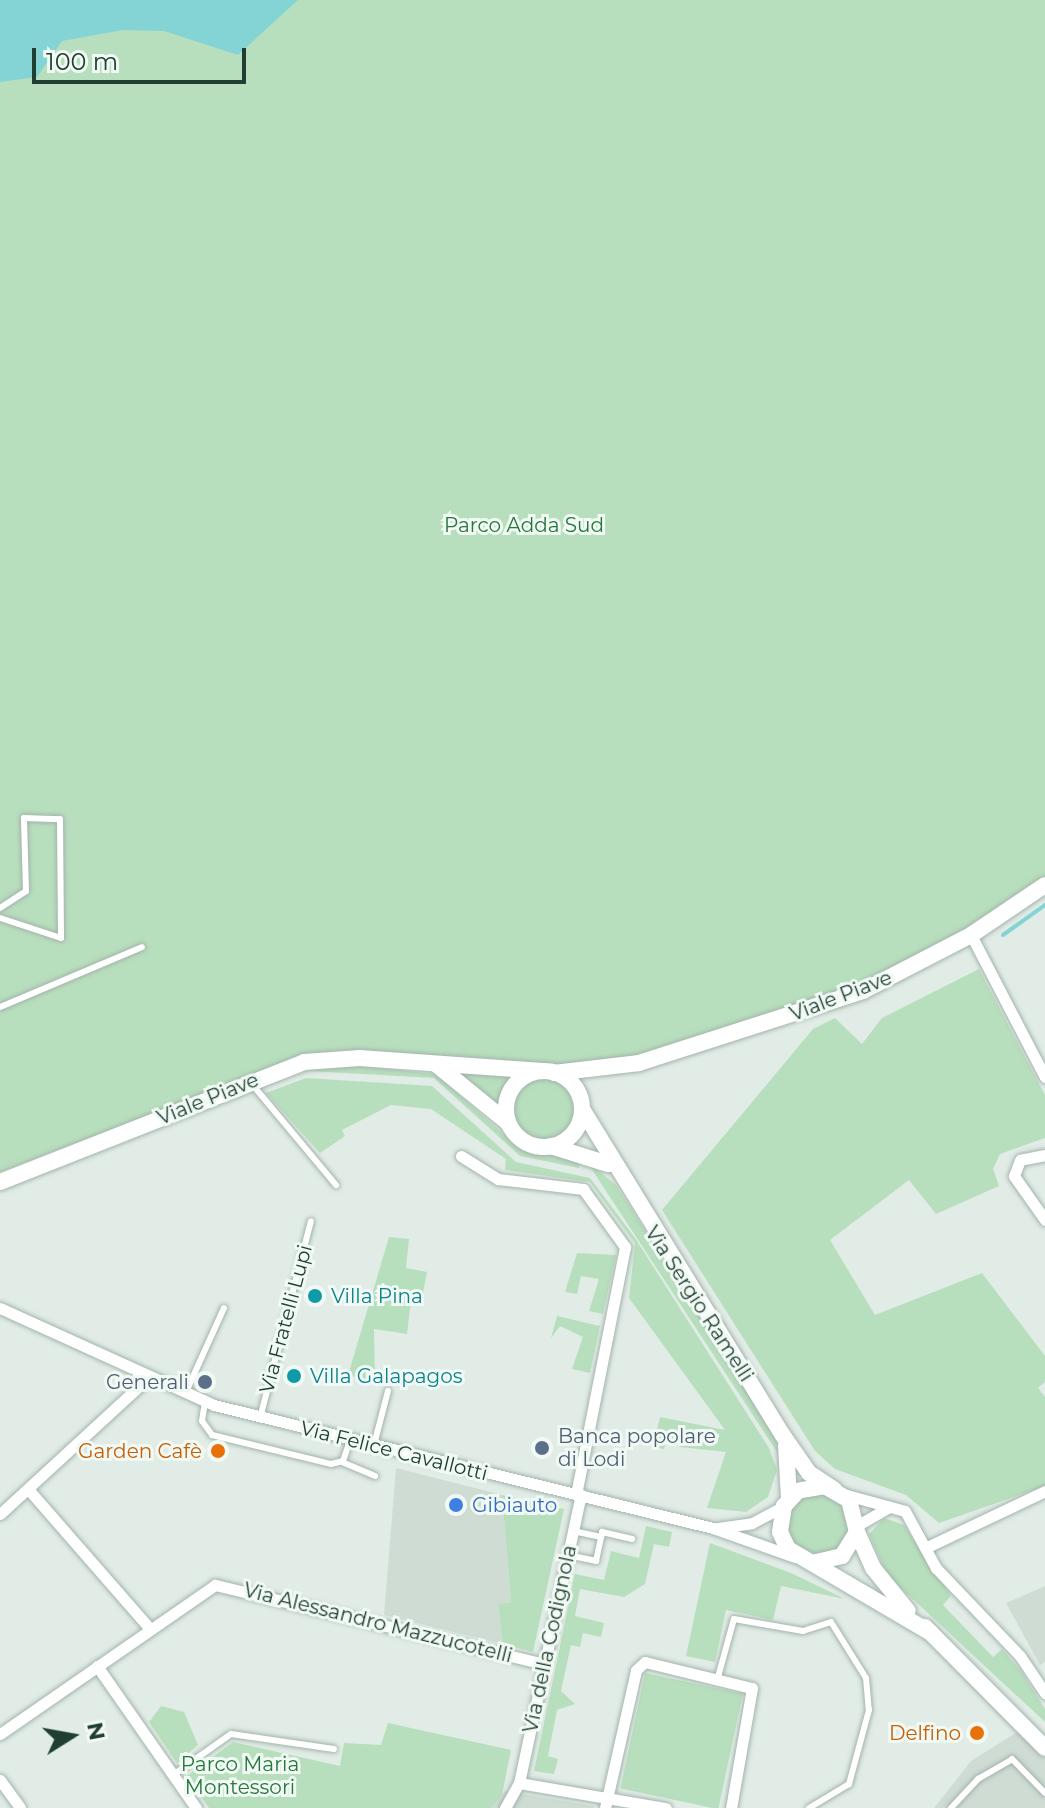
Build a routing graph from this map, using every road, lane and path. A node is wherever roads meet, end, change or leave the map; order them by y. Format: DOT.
graph roads {
  1 [pos="1045,885"];
  2 [pos="0,908"];
  3 [pos="0,918"];
  4 [pos="971,935"];
  5 [pos="142,947"];
  6 [pos="0,1007"];
  7 [pos="424,1062"];
  8 [pos="612,1069"];
  9 [pos="548,1072"];
  10 [pos="1045,1077"];
  11 [pos="250,1082"];
  12 [pos="581,1106"];
  13 [pos="508,1123"];
  14 [pos="551,1146"];
  15 [pos="1045,1155"];
  16 [pos="461,1156"];
  17 [pos="616,1175"];
  18 [pos="0,1182"];
  19 [pos="336,1185"];
  20 [pos="1045,1220"];
  21 [pos="311,1221"];
  22 [pos="0,1308"];
  23 [pos="224,1308"];
  24 [pos="148,1378"];
  25 [pos="388,1391"];
  26 [pos="185,1394"];
  27 [pos="205,1402"];
  28 [pos="260,1418"];
  29 [pos="782,1434"];
  30 [pos="350,1441"];
  31 [pos="374,1447"];
  32 [pos="342,1462"];
  33 [pos="375,1476"];
  34 [pos="28,1489"];
  35 [pos="838,1491"];
  36 [pos="1045,1491"];
  37 [pos="578,1494"];
  38 [pos="787,1502"];
  39 [pos="894,1506"];
  40 [pos="0,1514"];
  41 [pos="713,1528"];
  42 [pos="857,1529"];
  43 [pos="573,1531"];
  44 [pos="601,1537"];
  45 [pos="632,1539"];
  46 [pos="925,1548"];
  47 [pos="568,1555"];
  48 [pos="806,1561"];
  49 [pos="150,1629"];
  50 [pos="931,1633"];
  51 [pos="545,1664"];
  52 [pos="97,1666"];
  53 [pos="718,1677"];
  54 [pos="1045,1693"];
  55 [pos="0,1734"];
  56 [pos="1045,1748"];
  57 [pos="334,1749"];
  58 [pos="173,1775"];
  59 [pos="0,1780"];
  60 [pos="519,1783"];
  61 [pos="1045,1793"];
  62 [pos="606,1803"];
  63 [pos="20,1808"];
  64 [pos="196,1808"];
  65 [pos="505,1808"];
  66 [pos="666,1808"];
  67 [pos="731,1808"];
  68 [pos="809,1808"];
  69 [pos="951,1808"];
  1 -- 4 [label="street, Viale Piave"];
  2 -- 3 [label="lane"];
  4 -- 8 [label="street, Viale Piave"];
  4 -- 10 [label="street"];
  5 -- 6 [label="lane"];
  7 -- 9 [label="street, Viale Piave"];
  7 -- 11 [label="street, Viale Piave"];
  7 -- 13 [label="street, Viale Piave"];
  8 -- 9 [label="street, Viale Piave"];
  8 -- 12 [label="street, Viale Piave"];
  9 -- 12 [label="street"];
  9 -- 13 [label="street"];
  11 -- 18 [label="street, Viale Piave"];
  11 -- 19 [label="lane"];
  12 -- 14 [label="street, Viale Piave"];
  12 -- 17 [label="street, Via Sergio Ramelli"];
  13 -- 14 [label="street, Viale Piave"];
  14 -- 17 [label="street, Via Sergio Ramelli"];
  15 -- 20 [label="street"];
  16 -- 37 [label="street, Via della Codignola"];
  17 -- 29 [label="street, Via Sergio Ramelli"];
  21 -- 28 [label="lane, Via Fratelli Lupi"];
  22 -- 24 [label="street, Via Felice Cavallotti"];
  23 -- 26 [label="lane"];
  24 -- 26 [label="street, Via Felice Cavallotti"];
  24 -- 34 [label="street"];
  25 -- 31 [label="lane"];
  26 -- 27 [label="street, Via Felice Cavallotti"];
  27 -- 28 [label="street, Via Felice Cavallotti"];
  27 -- 32 [label="lane"];
  28 -- 30 [label="street, Via Felice Cavallotti"];
  29 -- 35 [label="street, Via Sergio Ramelli"];
  29 -- 38 [label="street, Via Sergio Ramelli"];
  30 -- 31 [label="street, Via Felice Cavallotti"];
  30 -- 32 [label="lane"];
  31 -- 37 [label="street, Via Felice Cavallotti"];
  32 -- 33 [label="lane"];
  34 -- 40 [label="street"];
  34 -- 49 [label="street"];
  35 -- 38 [label="street"];
  35 -- 39 [label="street"];
  35 -- 42 [label="street, Via Felice Cavallotti"];
  36 -- 46 [label="street"];
  37 -- 41 [label="street, Via Felice Cavallotti"];
  37 -- 43 [label="street, Via della Codignola"];
  38 -- 41 [label="street"];
  38 -- 48 [label="street"];
  39 -- 42 [label="street"];
  39 -- 46 [label="street"];
  41 -- 48 [label="street, Via Felice Cavallotti"];
  42 -- 48 [label="street"];
  42 -- 50 [label="street, Via Felice Cavallotti"];
  43 -- 44 [label="lane"];
  43 -- 47 [label="street, Via della Codignola"];
  44 -- 45 [label="lane"];
  44 -- 47 [label="lane"];
  46 -- 54 [label="street"];
  47 -- 51 [label="street, Via della Codignola"];
  48 -- 50 [label="street, Via Felice Cavallotti"];
  49 -- 51 [label="street, Via Alessandro Mazzucotelli"];
  49 -- 52 [label="street"];
  50 -- 56 [label="street, Via Felice Cavallotti"];
  51 -- 60 [label="street, Via della Codignola"];
  52 -- 55 [label="street"];
  52 -- 58 [label="street"];
  53 -- 62 [label="street"];
  53 -- 67 [label="street"];
  53 -- 68 [label="lane"];
  57 -- 58 [label="lane"];
  58 -- 64 [label="street"];
  59 -- 63 [label="street"];
  60 -- 62 [label="street"];
  60 -- 65 [label="street, Via della Codignola"];
  61 -- 69 [label="lane"];
  62 -- 66 [label="street"];
}
